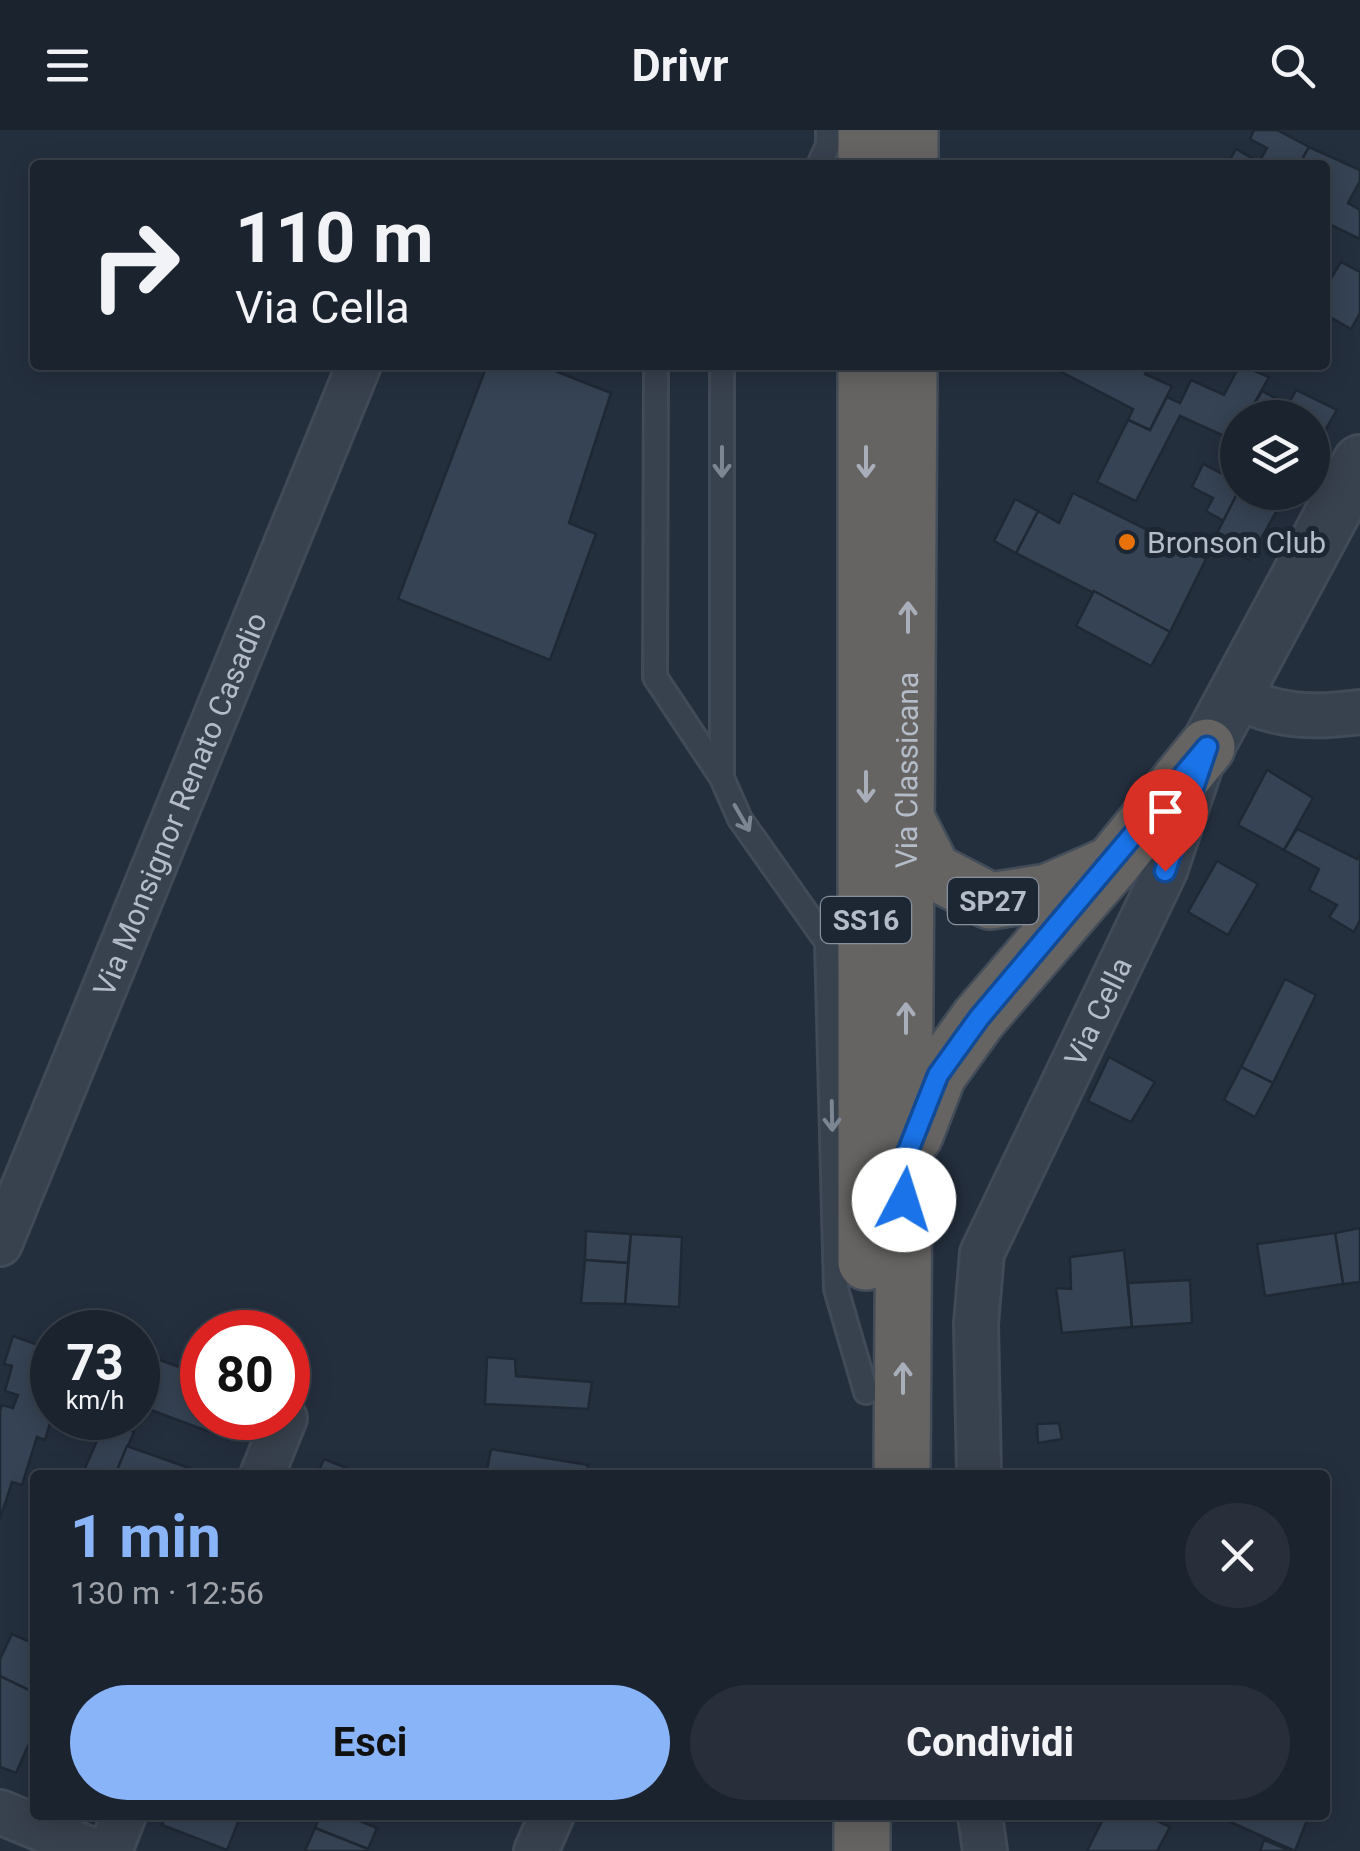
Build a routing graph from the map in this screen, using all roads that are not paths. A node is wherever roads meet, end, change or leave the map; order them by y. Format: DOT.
graph roads {
  1 [pos="828,130"];
  2 [pos="866,130"];
  3 [pos="910,130"];
  4 [pos="821,160"];
  5 [pos="866,160"];
  6 [pos="910,160"];
  7 [pos="357,370"];
  8 [pos="656,370"];
  9 [pos="722,370"];
  10 [pos="866,370"];
  11 [pos="909,370"];
  12 [pos="1360,462"];
  13 [pos="1236,694"];
  14 [pos="1360,712"];
  15 [pos="1207,747"];
  16 [pos="722,778"];
  17 [pos="908,820"];
  18 [pos="1112,864"];
  19 [pos="904,1161"];
  20 [pos="0,1244"];
  21 [pos="866,1392"];
  22 [pos="276,1440"];
  23 [pos="264,1470"];
  24 [pos="865,1470"];
  25 [pos="902,1470"];
  26 [pos="979,1470"];
  27 [pos="0,1812"];
  28 [pos="122,1820"];
  29 [pos="550,1820"];
  30 [pos="862,1820"];
  31 [pos="900,1820"];
  32 [pos="981,1820"];
  33 [pos="94,1851"];
  34 [pos="110,1851"];
  35 [pos="536,1851"];
  36 [pos="862,1851"];
  37 [pos="899,1851"];
  38 [pos="985,1851"];
  1 -- 4 [label="lane"];
  2 -- 5 [label="highway"];
  3 -- 6 [label="highway"];
  7 -- 20 [label="street, Via Monsignor Renato Casadio"];
  8 -- 16 [label="lane"];
  9 -- 16 [label="lane, one-way"];
  10 -- 21 [label="highway, Via Classicana / SS16, one-way"];
  17 -- 11 [label="highway, Via Classicana / SS16, one-way"];
  12 -- 13 [label="street, Via Cella / SP27"];
  13 -- 14 [label="street"];
  13 -- 15 [label="street, Via Cella / SP27"];
  15 -- 18 [label="highway, SP27"];
  15 -- 26 [label="street, Via Cella"];
  16 -- 21 [label="lane, one-way"];
  17 -- 18 [label="highway, SP27"];
  19 -- 17 [label="highway, Via Classicana / SS16, one-way"];
  18 -- 19 [label="highway, SP27"];
  25 -- 19 [label="highway, Via Classicana / SS16, one-way"];
  21 -- 24 [label="highway, Via Classicana / SS16"];
  22 -- 23 [label="street"];
  27 -- 33 [label="street"];
  28 -- 34 [label="street"];
  29 -- 35 [label="street"];
  30 -- 36 [label="highway"];
  31 -- 37 [label="highway"];
  32 -- 38 [label="street"];
}
